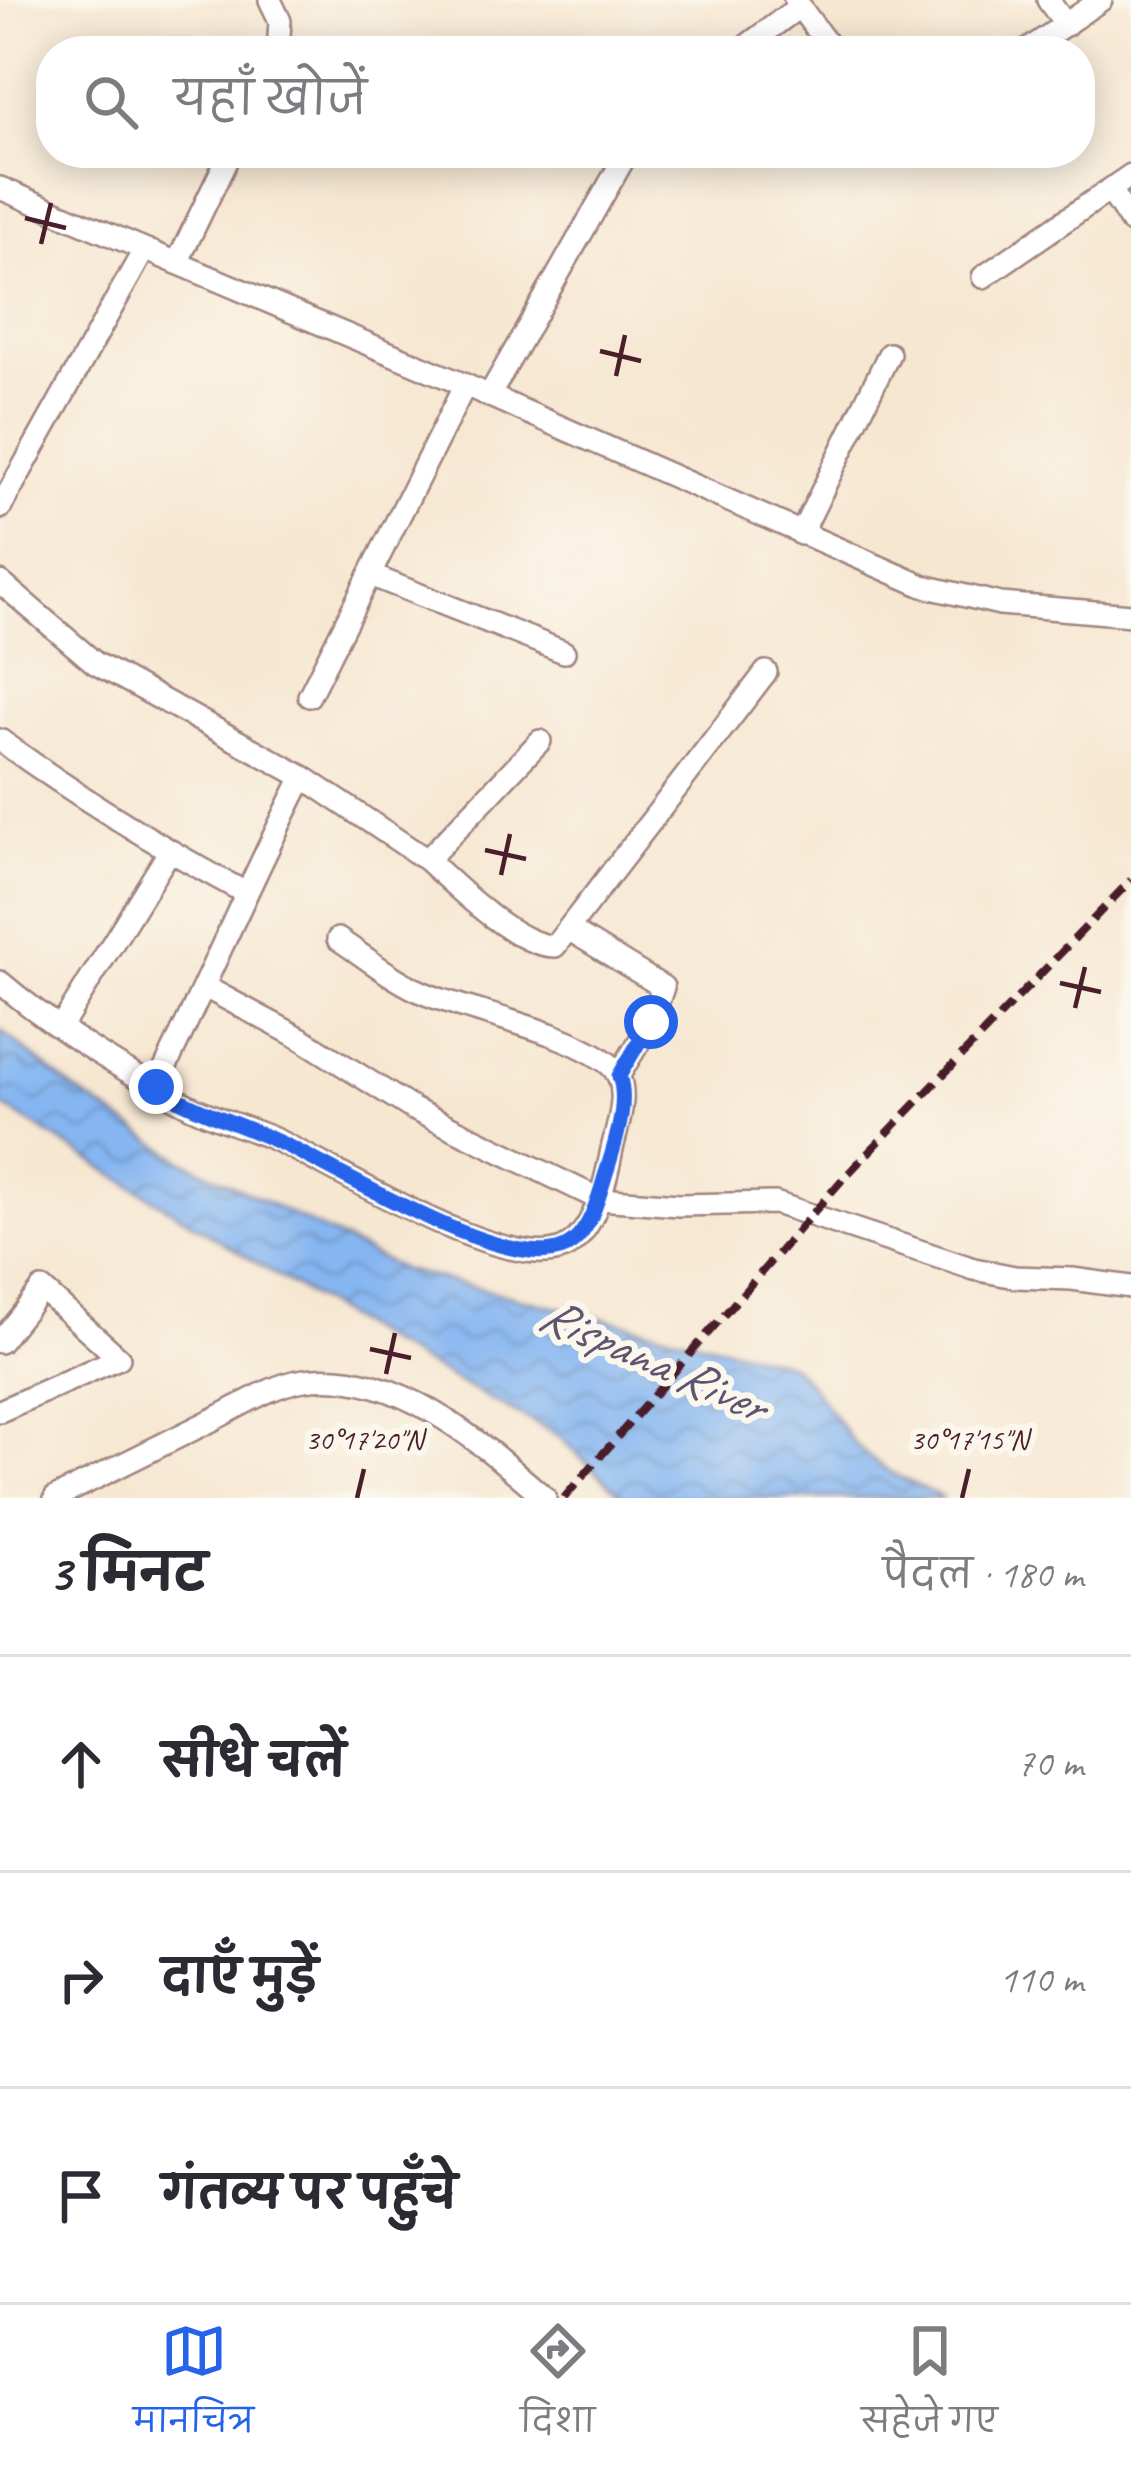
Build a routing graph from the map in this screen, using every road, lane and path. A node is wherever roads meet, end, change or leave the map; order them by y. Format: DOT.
graph roads {
  1 [pos="270,0"];
  2 [pos="1048,0"];
  3 [pos="1101,0"];
  4 [pos="798,3"];
  5 [pos="1066,25"];
  6 [pos="279,36"];
  7 [pos="758,36"];
  8 [pos="821,36"];
  9 [pos="1050,36"];
  10 [pos="223,168"];
  11 [pos="618,168"];
  12 [pos="1131,176"];
  13 [pos="0,188"];
  14 [pos="1110,190"];
  15 [pos="1131,222"];
  16 [pos="144,250"];
  17 [pos="177,263"];
  18 [pos="983,278"];
  19 [pos="889,354"];
  20 [pos="465,385"];
  21 [pos="489,396"];
  22 [pos="0,508"];
  23 [pos="801,534"];
  24 [pos="370,575"];
  25 [pos="0,582"];
  26 [pos="1131,615"];
  27 [pos="564,652"];
  28 [pos="766,672"];
  29 [pos="309,696"];
  30 [pos="0,740"];
  31 [pos="540,741"];
  32 [pos="303,777"];
  33 [pos="169,852"];
  34 [pos="427,860"];
  35 [pos="244,892"];
  36 [pos="571,930"];
  37 [pos="338,939"];
  38 [pos="0,982"];
  39 [pos="205,987"];
  40 [pos="61,1028"];
  41 [pos="619,1076"];
  42 [pos="156,1087"];
  43 [pos="598,1198"];
  44 [pos="1131,1287"];
  45 [pos="0,1342"];
  46 [pos="0,1411"];
  47 [pos="55,1498"];
  48 [pos="545,1498"];
  1 -- 6 [label="street"];
  2 -- 5 [label="street"];
  3 -- 5 [label="street"];
  4 -- 7 [label="street"];
  4 -- 8 [label="street"];
  5 -- 9 [label="street"];
  10 -- 17 [label="street"];
  11 -- 21 [label="street"];
  12 -- 14 [label="street"];
  13 -- 16 [label="street"];
  14 -- 15 [label="street"];
  14 -- 18 [label="street"];
  16 -- 17 [label="street"];
  16 -- 22 [label="street"];
  17 -- 20 [label="street"];
  19 -- 23 [label="street"];
  20 -- 21 [label="street"];
  20 -- 24 [label="street"];
  21 -- 23 [label="street"];
  23 -- 26 [label="street"];
  24 -- 27 [label="street"];
  24 -- 29 [label="street"];
  25 -- 32 [label="street"];
  28 -- 36 [label="street"];
  30 -- 33 [label="street"];
  31 -- 34 [label="street"];
  32 -- 34 [label="street"];
  32 -- 35 [label="street"];
  33 -- 35 [label="street"];
  33 -- 40 [label="street"];
  34 -- 36 [label="street"];
  35 -- 39 [label="street"];
  36 -- 41 [label="street"];
  37 -- 41 [label="street"];
  38 -- 40 [label="street"];
  39 -- 42 [label="street"];
  39 -- 43 [label="street"];
  40 -- 42 [label="street"];
  41 -- 43 [label="street"];
  42 -- 43 [label="street"];
  43 -- 44 [label="street"];
  45 -- 46 [label="street"];
  47 -- 48 [label="street"];
}
